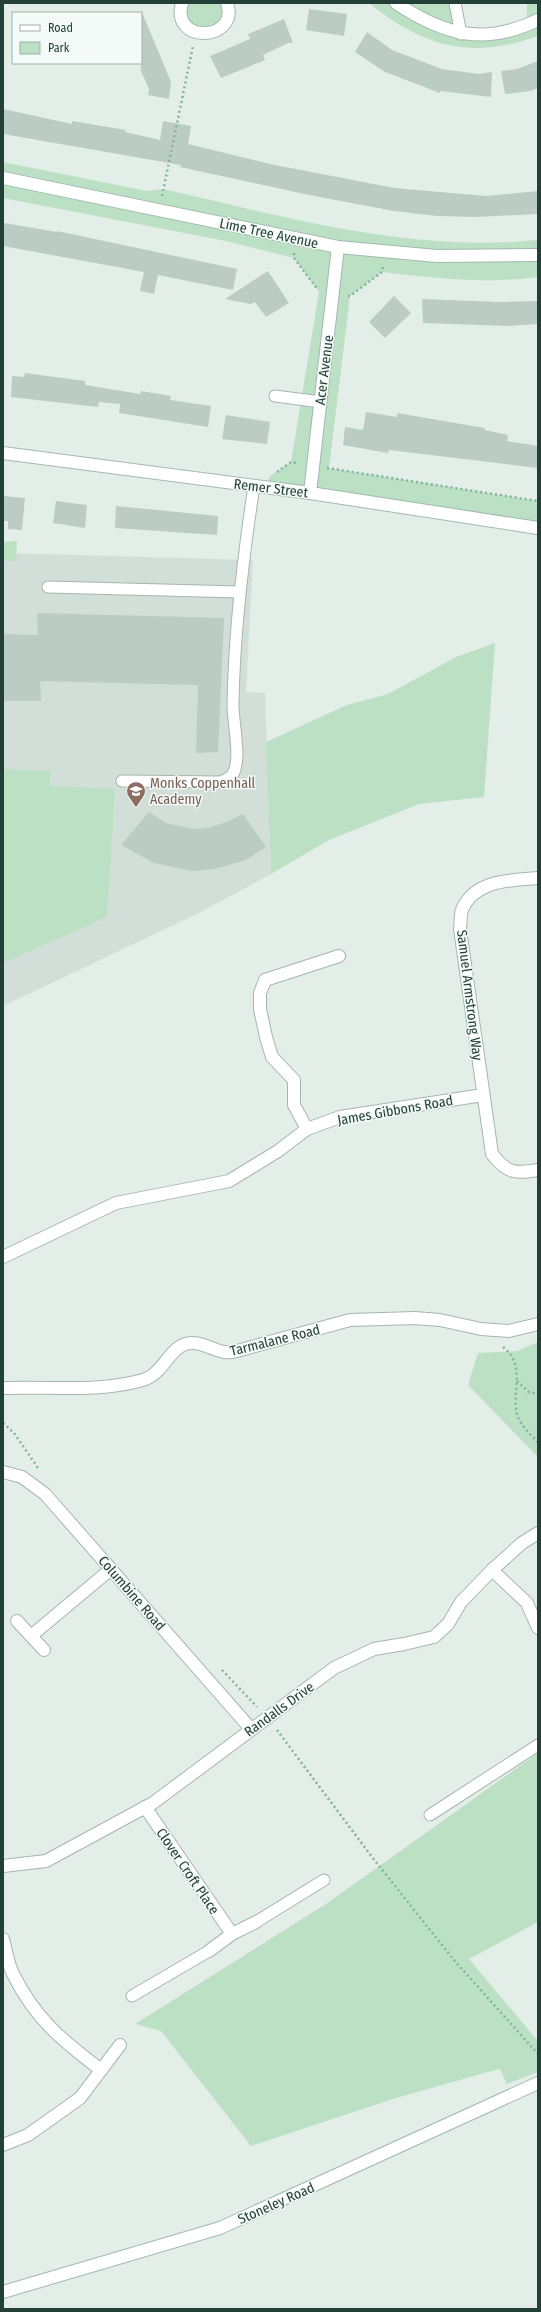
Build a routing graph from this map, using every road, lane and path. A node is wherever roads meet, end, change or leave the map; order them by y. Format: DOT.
graph roads {
  1 [pos="182,3"];
  2 [pos="396,3"];
  3 [pos="455,3"];
  4 [pos="229,4"];
  5 [pos="538,20"];
  6 [pos="196,33"];
  7 [pos="462,34"];
  8 [pos="3,178"];
  9 [pos="159,210"];
  10 [pos="338,247"];
  11 [pos="538,255"];
  12 [pos="275,396"];
  13 [pos="321,402"];
  14 [pos="3,453"];
  15 [pos="313,465"];
  16 [pos="254,486"];
  17 [pos="269,488"];
  18 [pos="310,493"];
  19 [pos="538,501"];
  20 [pos="538,528"];
  21 [pos="48,587"];
  22 [pos="240,592"];
  23 [pos="122,781"];
  24 [pos="538,878"];
  25 [pos="339,956"];
  26 [pos="483,1095"];
  27 [pos="307,1129"];
  28 [pos="538,1170"];
  29 [pos="3,1258"];
  30 [pos="538,1324"];
  31 [pos="481,1329"];
  32 [pos="518,1381"];
  33 [pos="3,1388"];
  34 [pos="538,1394"];
  35 [pos="3,1423"];
  36 [pos="538,1442"];
  37 [pos="39,1470"];
  38 [pos="3,1472"];
  39 [pos="538,1533"];
  40 [pos="111,1569"];
  41 [pos="492,1570"];
  42 [pos="17,1621"];
  43 [pos="538,1628"];
  44 [pos="31,1636"];
  45 [pos="44,1650"];
  46 [pos="218,1666"];
  47 [pos="267,1717"];
  48 [pos="251,1729"];
  49 [pos="538,1745"];
  50 [pos="145,1807"];
  51 [pos="430,1815"];
  52 [pos="3,1866"];
  53 [pos="324,1880"];
  54 [pos="256,1922"];
  55 [pos="232,1934"];
  56 [pos="3,1939"];
  57 [pos="209,1951"];
  58 [pos="132,1996"];
  59 [pos="120,2045"];
  60 [pos="538,2054"];
  61 [pos="101,2070"];
  62 [pos="538,2083"];
  63 [pos="3,2145"];
  64 [pos="3,2292"];
  1 -- 6 [label="street"];
  2 -- 7 [label="street"];
  3 -- 7 [label="lane"];
  4 -- 6 [label="street"];
  5 -- 7 [label="street"];
  6 -- 9 [label="path"];
  8 -- 9 [label="street, Lime Tree Avenue"];
  9 -- 10 [label="street, Lime Tree Avenue"];
  10 -- 11 [label="street, Lime Tree Avenue"];
  10 -- 13 [label="street, Acer Avenue"];
  12 -- 13 [label="lane"];
  13 -- 15 [label="street, Acer Avenue"];
  14 -- 16 [label="street, Remer Street"];
  15 -- 17 [label="path"];
  15 -- 18 [label="street, Acer Avenue"];
  15 -- 19 [label="path"];
  16 -- 17 [label="street, Remer Street"];
  16 -- 22 [label="lane"];
  17 -- 18 [label="street, Remer Street"];
  18 -- 20 [label="street, Remer Street"];
  21 -- 22 [label="lane"];
  22 -- 23 [label="lane"];
  24 -- 26 [label="street, Samuel Armstrong Way"];
  25 -- 27 [label="street"];
  26 -- 27 [label="street, James Gibbons Road"];
  26 -- 28 [label="street, Samuel Armstrong Way"];
  27 -- 29 [label="street, James Gibbons Road"];
  30 -- 31 [label="street, Tarmalane Road"];
  31 -- 32 [label="path"];
  31 -- 33 [label="street, Tarmalane Road"];
  32 -- 34 [label="path"];
  32 -- 36 [label="path"];
  35 -- 37 [label="path"];
  38 -- 40 [label="street, Columbine Road"];
  39 -- 41 [label="street, Randalls Drive"];
  40 -- 44 [label="street"];
  40 -- 48 [label="street, Columbine Road"];
  41 -- 43 [label="street"];
  41 -- 47 [label="street, Randalls Drive"];
  42 -- 44 [label="street"];
  44 -- 45 [label="street"];
  46 -- 47 [label="path"];
  47 -- 48 [label="street, Randalls Drive"];
  47 -- 60 [label="path"];
  48 -- 50 [label="street, Randalls Drive"];
  49 -- 51 [label="lane"];
  50 -- 52 [label="street, Randalls Drive"];
  50 -- 55 [label="street, Clover Croft Place"];
  53 -- 54 [label="lane"];
  54 -- 55 [label="street"];
  55 -- 57 [label="street"];
  56 -- 61 [label="street"];
  57 -- 58 [label="lane"];
  59 -- 61 [label="street"];
  61 -- 63 [label="street"];
  62 -- 64 [label="street, Stoneley Road"];
}
